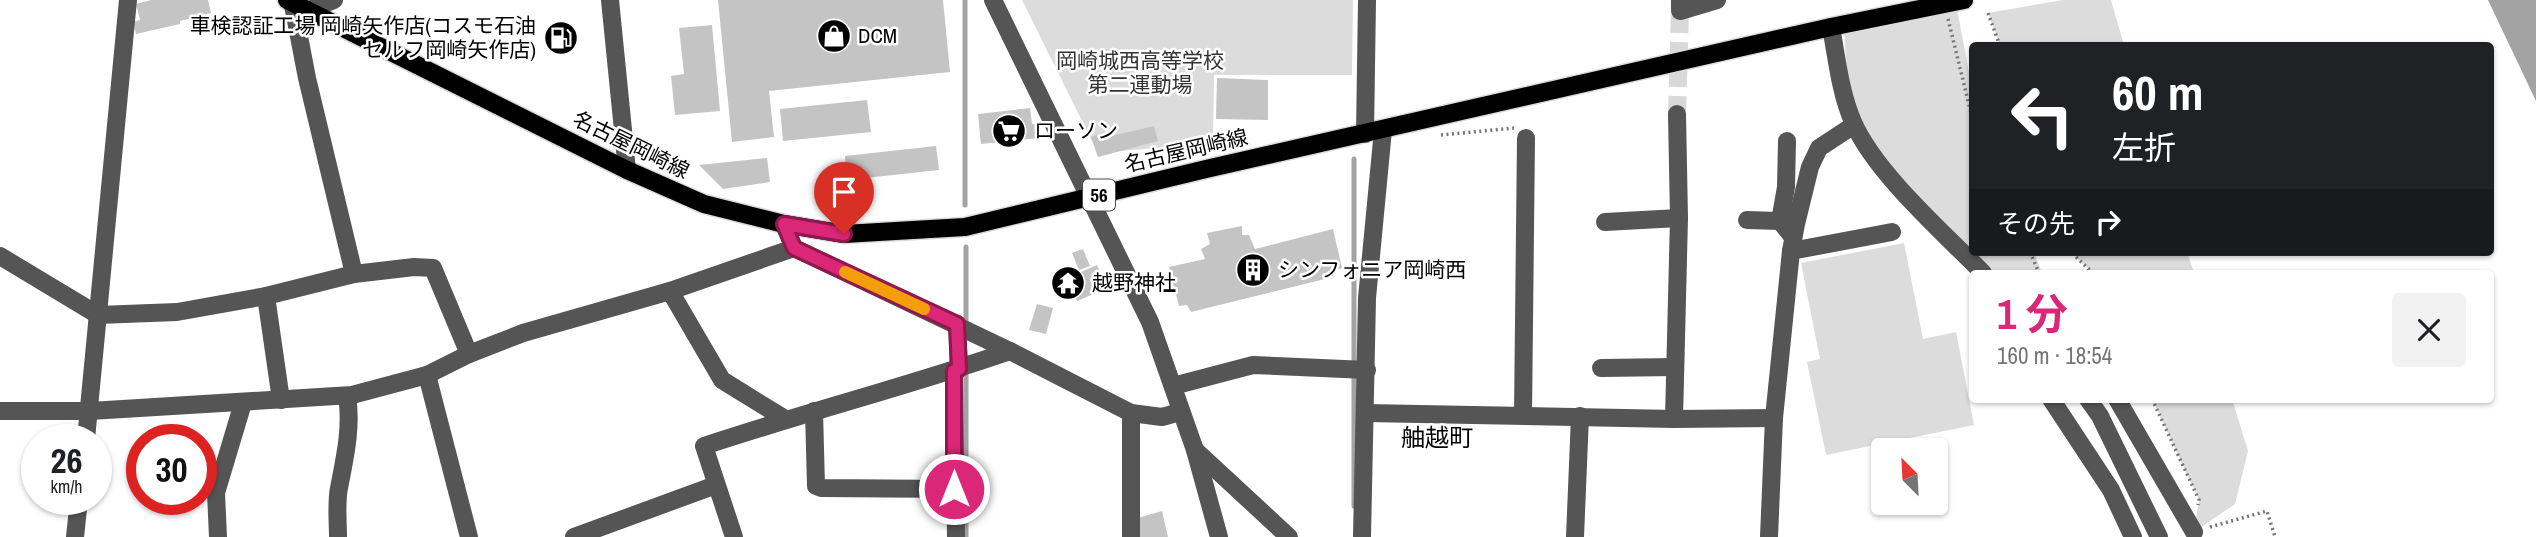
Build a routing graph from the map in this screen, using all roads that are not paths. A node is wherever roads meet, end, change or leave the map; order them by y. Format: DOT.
graph roads {
  1 [pos="128,0"];
  2 [pos="334,0"];
  3 [pos="610,0"];
  4 [pos="993,0"];
  5 [pos="1367,0"];
  6 [pos="1680,0"];
  7 [pos="1717,0"];
  8 [pos="1964,0"];
  9 [pos="1944,2"];
  10 [pos="295,3"];
  11 [pos="1831,27"];
  12 [pos="1676,114"];
  13 [pos="1854,125"];
  14 [pos="1374,132"];
  15 [pos="1526,138"];
  16 [pos="1787,141"];
  17 [pos="627,170"];
  18 [pos="1090,198"];
  19 [pos="1679,218"];
  20 [pos="1747,220"];
  21 [pos="1780,221"];
  22 [pos="1605,222"];
  23 [pos="784,224"];
  24 [pos="1892,232"];
  25 [pos="1792,244"];
  26 [pos="794,248"];
  27 [pos="0,256"];
  28 [pos="1980,270"];
  29 [pos="354,274"];
  30 [pos="670,291"];
  31 [pos="266,296"];
  32 [pos="98,314"];
  33 [pos="963,328"];
  34 [pos="1010,351"];
  35 [pos="469,354"];
  36 [pos="962,368"];
  37 [pos="1601,368"];
  38 [pos="1675,368"];
  39 [pos="1367,370"];
  40 [pos="427,375"];
  41 [pos="1173,386"];
  42 [pos="347,396"];
  43 [pos="281,400"];
  44 [pos="243,402"];
  45 [pos="2054,403"];
  46 [pos="2091,403"];
  47 [pos="2119,403"];
  48 [pos="0,411"];
  49 [pos="90,411"];
  50 [pos="814,411"];
  51 [pos="1180,412"];
  52 [pos="1131,413"];
  53 [pos="1366,413"];
  54 [pos="1523,415"];
  55 [pos="1580,416"];
  56 [pos="1774,418"];
  57 [pos="785,419"];
  58 [pos="1674,419"];
  59 [pos="88,424"];
  60 [pos="1195,450"];
  61 [pos="716,485"];
  62 [pos="954,489"];
  63 [pos="77,515"];
  64 [pos="2194,532"];
  65 [pos="75,537"];
  66 [pos="218,537"];
  67 [pos="338,537"];
  68 [pos="469,537"];
  69 [pos="574,537"];
  70 [pos="734,537"];
  71 [pos="956,537"];
  72 [pos="1131,537"];
  73 [pos="1219,537"];
  74 [pos="1289,537"];
  75 [pos="1362,537"];
  76 [pos="1575,537"];
  77 [pos="1769,537"];
  78 [pos="2133,537"];
  79 [pos="2159,537"];
  1 -- 32 [label="street"];
  2 -- 10 [label="street"];
  3 -- 17 [label="street"];
  4 -- 18 [label="street"];
  5 -- 14 [label="street"];
  6 -- 7 [label="street"];
  8 -- 9 [label="main road, 名古屋岡崎線 / 56"];
  9 -- 11 [label="main road, 名古屋岡崎線 / 56"];
  10 -- 17 [label="main road, 名古屋岡崎線 / 56"];
  10 -- 29 [label="street"];
  11 -- 13 [label="street"];
  11 -- 14 [label="main road, 名古屋岡崎線 / 56"];
  12 -- 19 [label="street"];
  13 -- 25 [label="street"];
  13 -- 28 [label="street"];
  14 -- 18 [label="main road, 名古屋岡崎線 / 56"];
  14 -- 39 [label="street"];
  15 -- 54 [label="street"];
  16 -- 21 [label="street"];
  17 -- 23 [label="main road, 名古屋岡崎線 / 56"];
  18 -- 23 [label="main road, 名古屋岡崎線 / 56"];
  18 -- 41 [label="street"];
  19 -- 22 [label="street"];
  19 -- 38 [label="street"];
  20 -- 21 [label="street"];
  21 -- 25 [label="street"];
  23 -- 26 [label="street"];
  24 -- 25 [label="street"];
  25 -- 56 [label="street"];
  26 -- 30 [label="street"];
  26 -- 33 [label="street"];
  27 -- 32 [label="street"];
  29 -- 31 [label="street"];
  29 -- 35 [label="street"];
  30 -- 35 [label="street"];
  30 -- 57 [label="street"];
  31 -- 32 [label="street"];
  31 -- 43 [label="street"];
  32 -- 49 [label="street"];
  33 -- 34 [label="street"];
  33 -- 36 [label="street"];
  34 -- 36 [label="street"];
  34 -- 52 [label="street"];
  35 -- 40 [label="street"];
  36 -- 50 [label="street"];
  36 -- 62 [label="street"];
  37 -- 38 [label="street"];
  38 -- 58 [label="street"];
  39 -- 41 [label="street"];
  39 -- 53 [label="street"];
  40 -- 42 [label="street"];
  40 -- 68 [label="street"];
  41 -- 51 [label="street"];
  42 -- 43 [label="street"];
  42 -- 67 [label="street"];
  43 -- 44 [label="street"];
  44 -- 49 [label="street"];
  44 -- 66 [label="street"];
  45 -- 78 [label="street"];
  46 -- 79 [label="street"];
  47 -- 64 [label="street"];
  48 -- 49 [label="street"];
  49 -- 59 [label="street"];
  50 -- 57 [label="street"];
  50 -- 62 [label="street"];
  51 -- 52 [label="street"];
  51 -- 60 [label="street"];
  52 -- 72 [label="street"];
  53 -- 54 [label="street"];
  53 -- 75 [label="street"];
  54 -- 55 [label="street"];
  55 -- 58 [label="street"];
  55 -- 76 [label="street"];
  56 -- 58 [label="street"];
  56 -- 77 [label="street"];
  57 -- 61 [label="street"];
  60 -- 73 [label="street"];
  60 -- 74 [label="street"];
  61 -- 69 [label="street"];
  61 -- 70 [label="street"];
  62 -- 71 [label="street"];
  63 -- 65 [label="street"];
}
